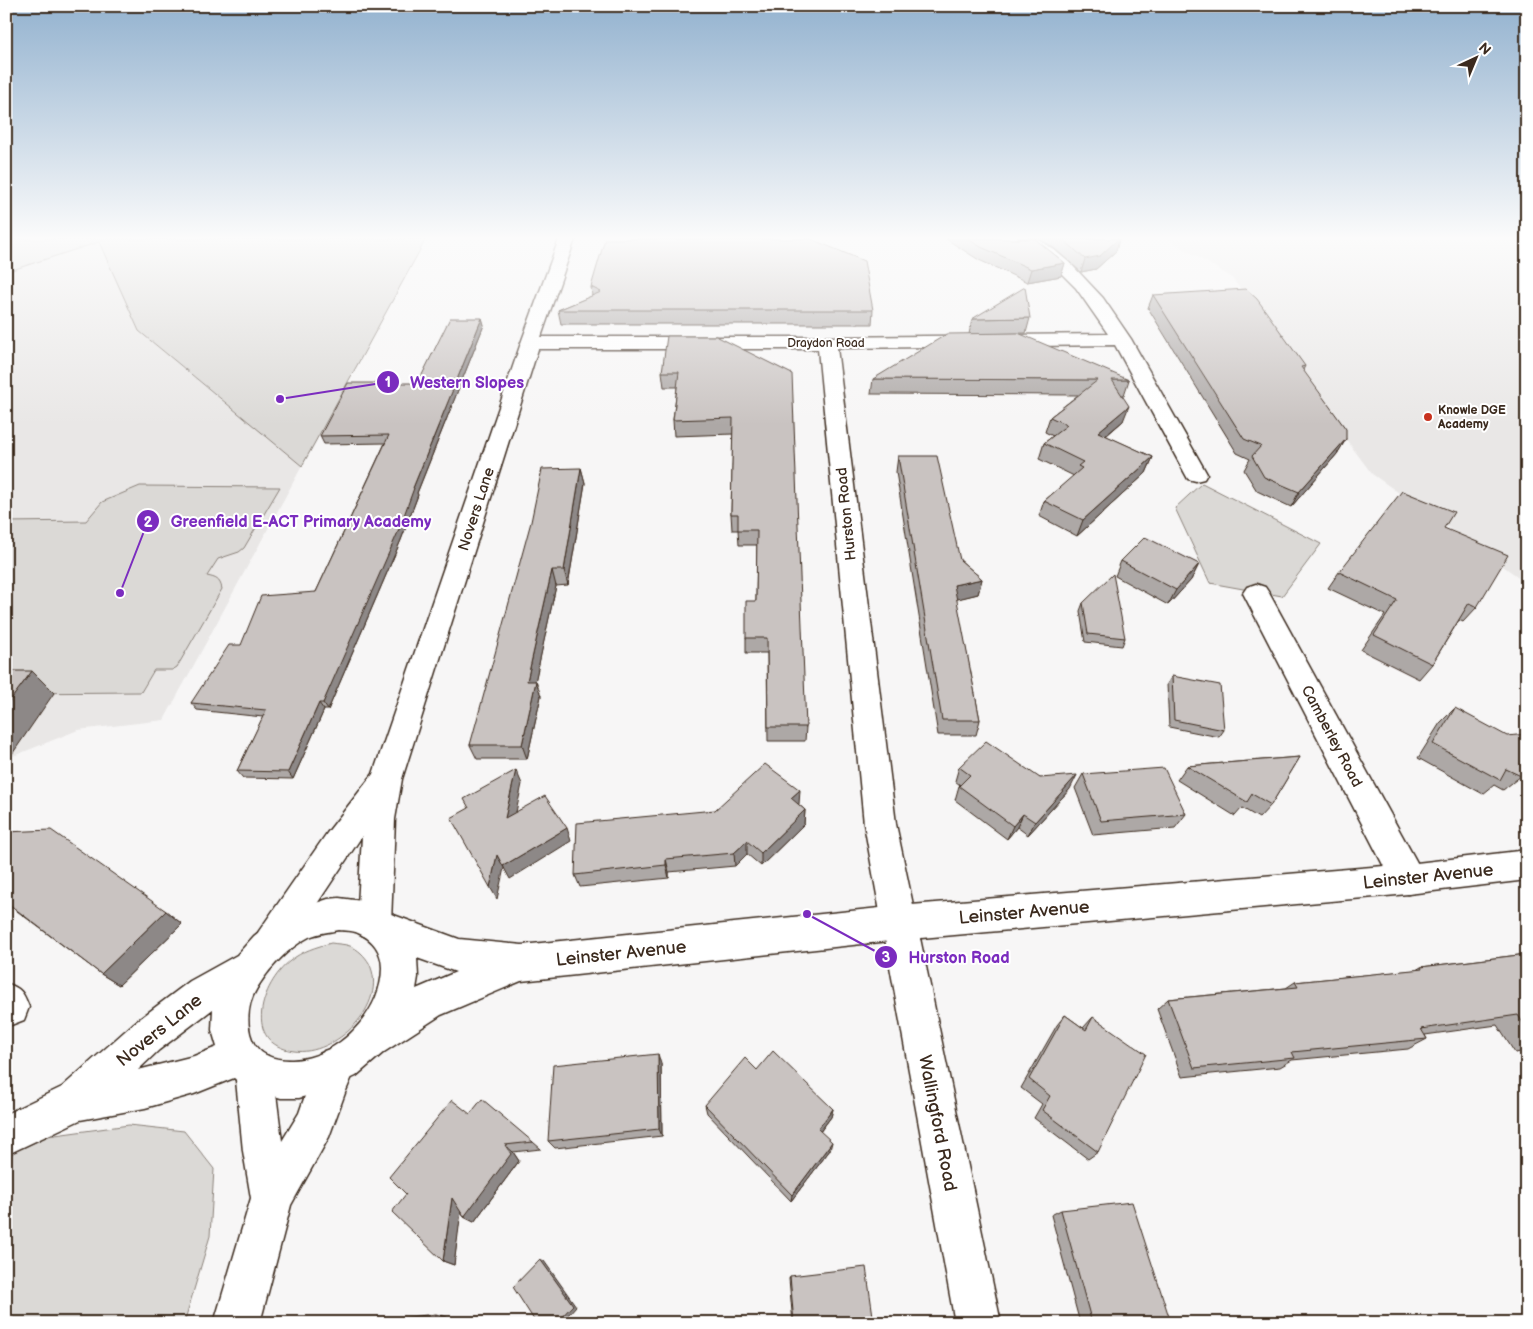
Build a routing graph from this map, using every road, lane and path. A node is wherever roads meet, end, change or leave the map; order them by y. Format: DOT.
graph roads {
  1 [pos="545,301"];
  2 [pos="1097,301"];
  3 [pos="1122,339"];
  4 [pos="530,343"];
  5 [pos="827,343"];
  6 [pos="1196,474"];
  7 [pos="1256,593"];
  8 [pos="387,779"];
  9 [pos="1527,865"];
  10 [pos="1408,879"];
  11 [pos="898,923"];
  12 [pos="379,926"];
  13 [pos="259,956"];
  14 [pos="522,963"];
  15 [pos="352,1054"];
  16 [pos="247,1064"];
  17 [pos="76,1102"];
  18 [pos="6,1135"];
  19 [pos="272,1198"];
  20 [pos="237,1323"];
  21 [pos="978,1323"];
  1 -- 4 [label="street, Novers Lane"];
  2 -- 3 [label="street"];
  3 -- 5 [label="street, Draydon Road"];
  3 -- 6 [label="street"];
  4 -- 5 [label="street, Draydon Road"];
  4 -- 8 [label="street, Novers Lane"];
  5 -- 11 [label="street, Hurston Road"];
  7 -- 10 [label="street, Camberley Road"];
  8 -- 12 [label="street, Novers Lane"];
  8 -- 13 [label="street, Novers Lane"];
  9 -- 10 [label="street, Leinster Avenue"];
  10 -- 11 [label="street, Leinster Avenue"];
  11 -- 14 [label="street, Leinster Avenue"];
  11 -- 21 [label="street, Wallingford Road"];
  12 -- 13 [label="street"];
  12 -- 14 [label="street, Leinster Avenue"];
  12 -- 15 [label="street"];
  13 -- 16 [label="street"];
  13 -- 17 [label="street, Novers Lane"];
  14 -- 15 [label="street, Leinster Avenue"];
  15 -- 16 [label="street"];
  15 -- 19 [label="street"];
  16 -- 17 [label="street, Novers Lane"];
  16 -- 19 [label="street"];
  17 -- 18 [label="street, Novers Lane"];
  19 -- 20 [label="street"];
}
